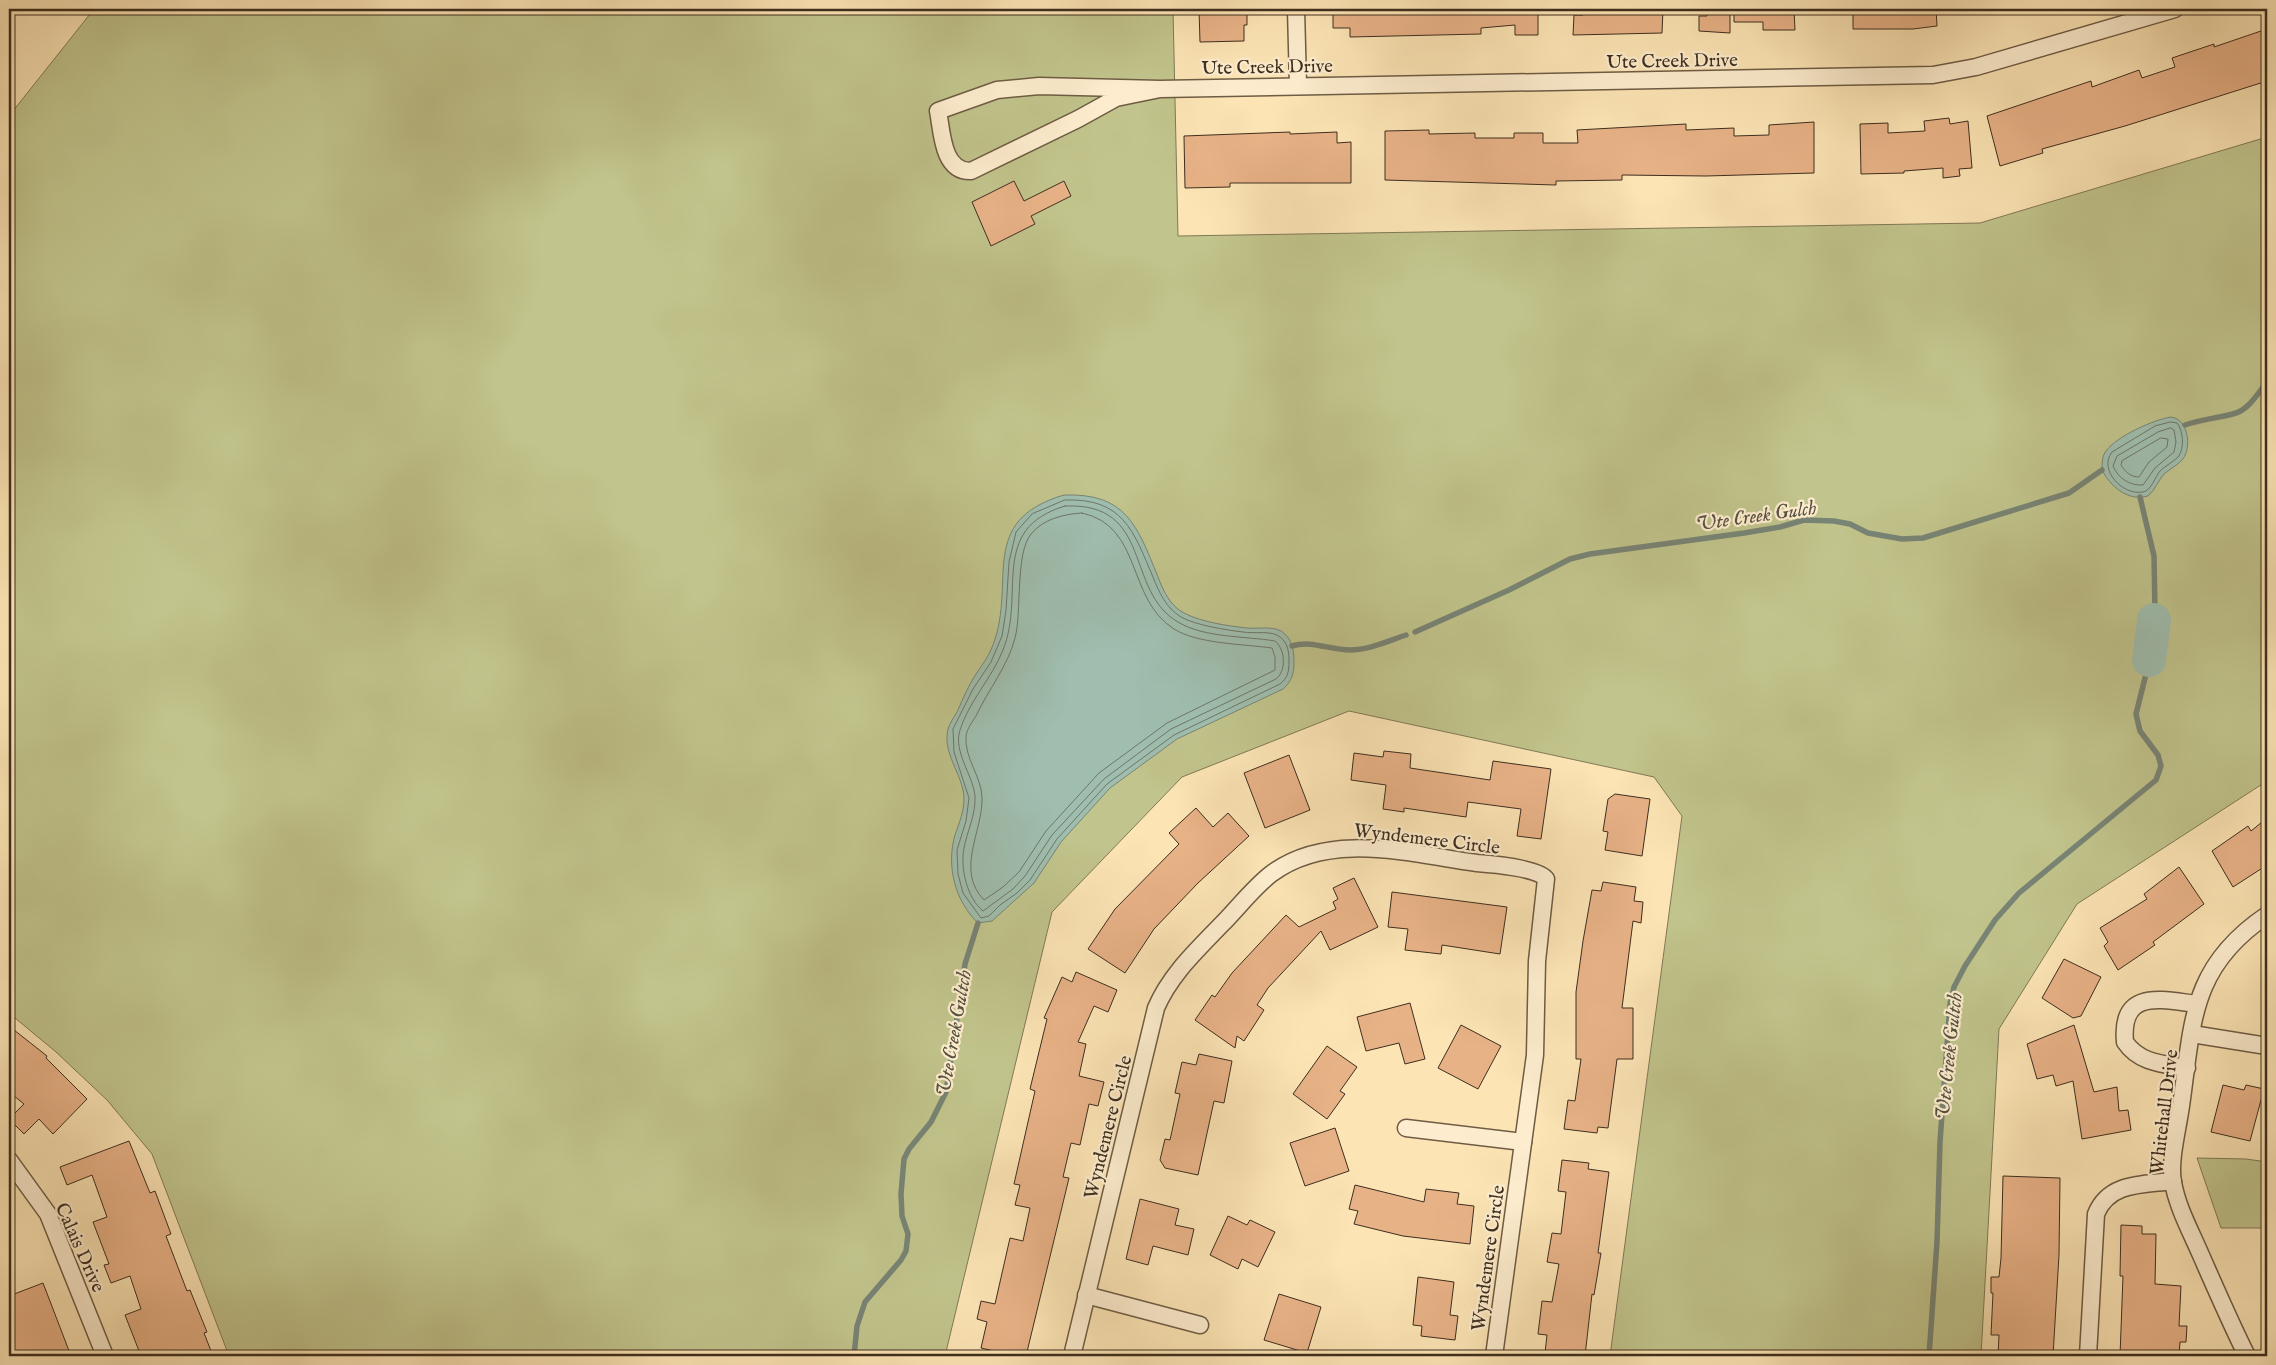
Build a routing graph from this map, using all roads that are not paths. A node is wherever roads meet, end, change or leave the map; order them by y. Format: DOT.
graph roads {
  1 [pos="1296,9"];
  2 [pos="2175,9"];
  3 [pos="1298,85"];
  4 [pos="1160,89"];
  5 [pos="2267,915"];
  6 [pos="2197,1004"];
  7 [pos="2192,1034"];
  8 [pos="2267,1046"];
  9 [pos="2187,1068"];
  10 [pos="1406,1128"];
  11 [pos="1523,1142"];
  12 [pos="9,1160"];
  13 [pos="2172,1181"];
  14 [pos="1086,1295"];
  15 [pos="1200,1325"];
  16 [pos="105,1356"];
  17 [pos="1072,1356"];
  18 [pos="1494,1356"];
  19 [pos="2088,1356"];
  20 [pos="2247,1356"];
  1 -- 3 [label="street"];
  2 -- 3 [label="street, Ute Creek Drive"];
  3 -- 4 [label="street, Ute Creek Drive"];
  4 -- 4 [label="street, Ute Creek Drive"];
  5 -- 6 [label="street, Whitehall Drive"];
  6 -- 7 [label="street, Whitehall Drive"];
  6 -- 9 [label="street"];
  7 -- 8 [label="street"];
  7 -- 9 [label="street, Whitehall Drive"];
  9 -- 13 [label="street, Whitehall Drive"];
  10 -- 11 [label="street"];
  11 -- 14 [label="street, Wyndemere Circle"];
  11 -- 18 [label="street, Wyndemere Circle"];
  12 -- 16 [label="street, Calais Drive"];
  13 -- 19 [label="street"];
  13 -- 20 [label="street, Whitehall Drive"];
  14 -- 15 [label="street"];
  14 -- 17 [label="street, Wyndemere Circle"];
}
